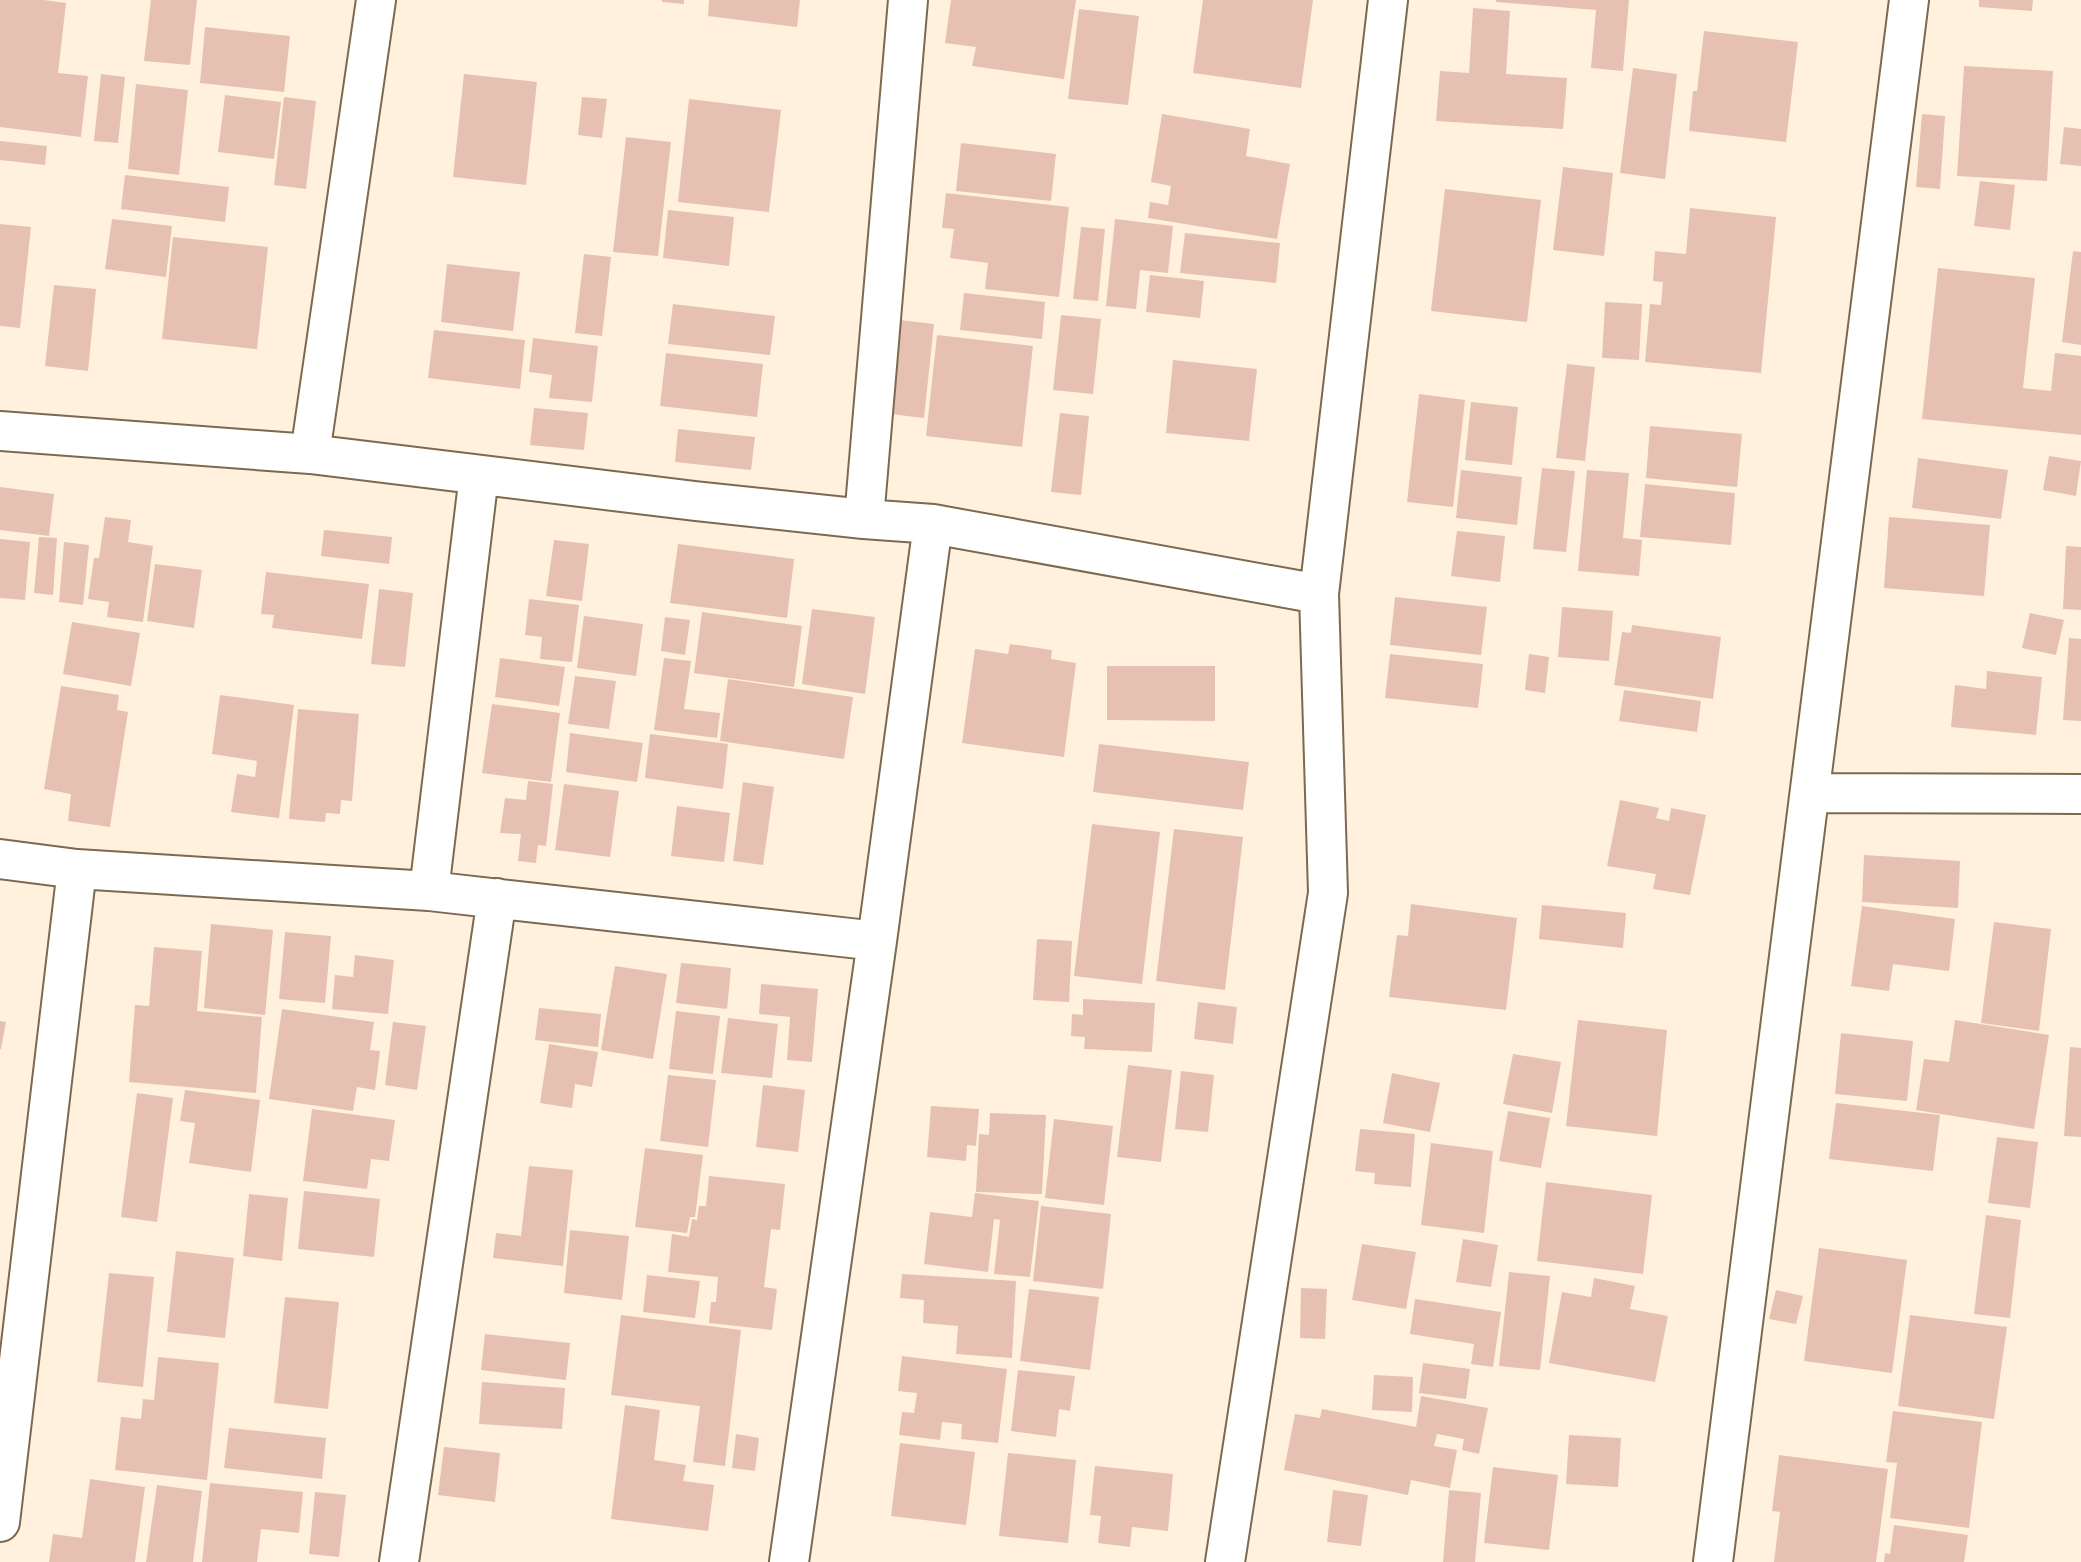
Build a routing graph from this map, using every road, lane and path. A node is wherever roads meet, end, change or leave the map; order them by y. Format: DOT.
graph roads {
  1 [pos="376,0"];
  2 [pos="908,0"];
  3 [pos="1388,0"];
  4 [pos="1909,0"];
  5 [pos="0,431"];
  6 [pos="310,454"];
  7 [pos="478,475"];
  8 [pos="864,519"];
  9 [pos="933,524"];
  10 [pos="1319,594"];
  11 [pos="1811,793"];
  12 [pos="2081,794"];
  13 [pos="0,859"];
  14 [pos="77,869"];
  15 [pos="429,891"];
  16 [pos="497,898"];
  17 [pos="877,942"];
  18 [pos="0,1522"];
  19 [pos="399,1562"];
  20 [pos="789,1562"];
  21 [pos="1225,1562"];
  22 [pos="1713,1562"];
  1 -- 6 [label="street"];
  2 -- 8 [label="street"];
  3 -- 10 [label="street"];
  4 -- 11 [label="street"];
  5 -- 6 [label="street"];
  6 -- 7 [label="street"];
  7 -- 8 [label="street"];
  7 -- 15 [label="street"];
  8 -- 9 [label="street"];
  9 -- 10 [label="street"];
  9 -- 17 [label="street"];
  10 -- 21 [label="street"];
  11 -- 12 [label="street"];
  11 -- 22 [label="street"];
  13 -- 14 [label="street"];
  14 -- 15 [label="street"];
  14 -- 18 [label="street"];
  15 -- 16 [label="street"];
  16 -- 17 [label="street"];
  16 -- 19 [label="street"];
  17 -- 20 [label="street"];
}
